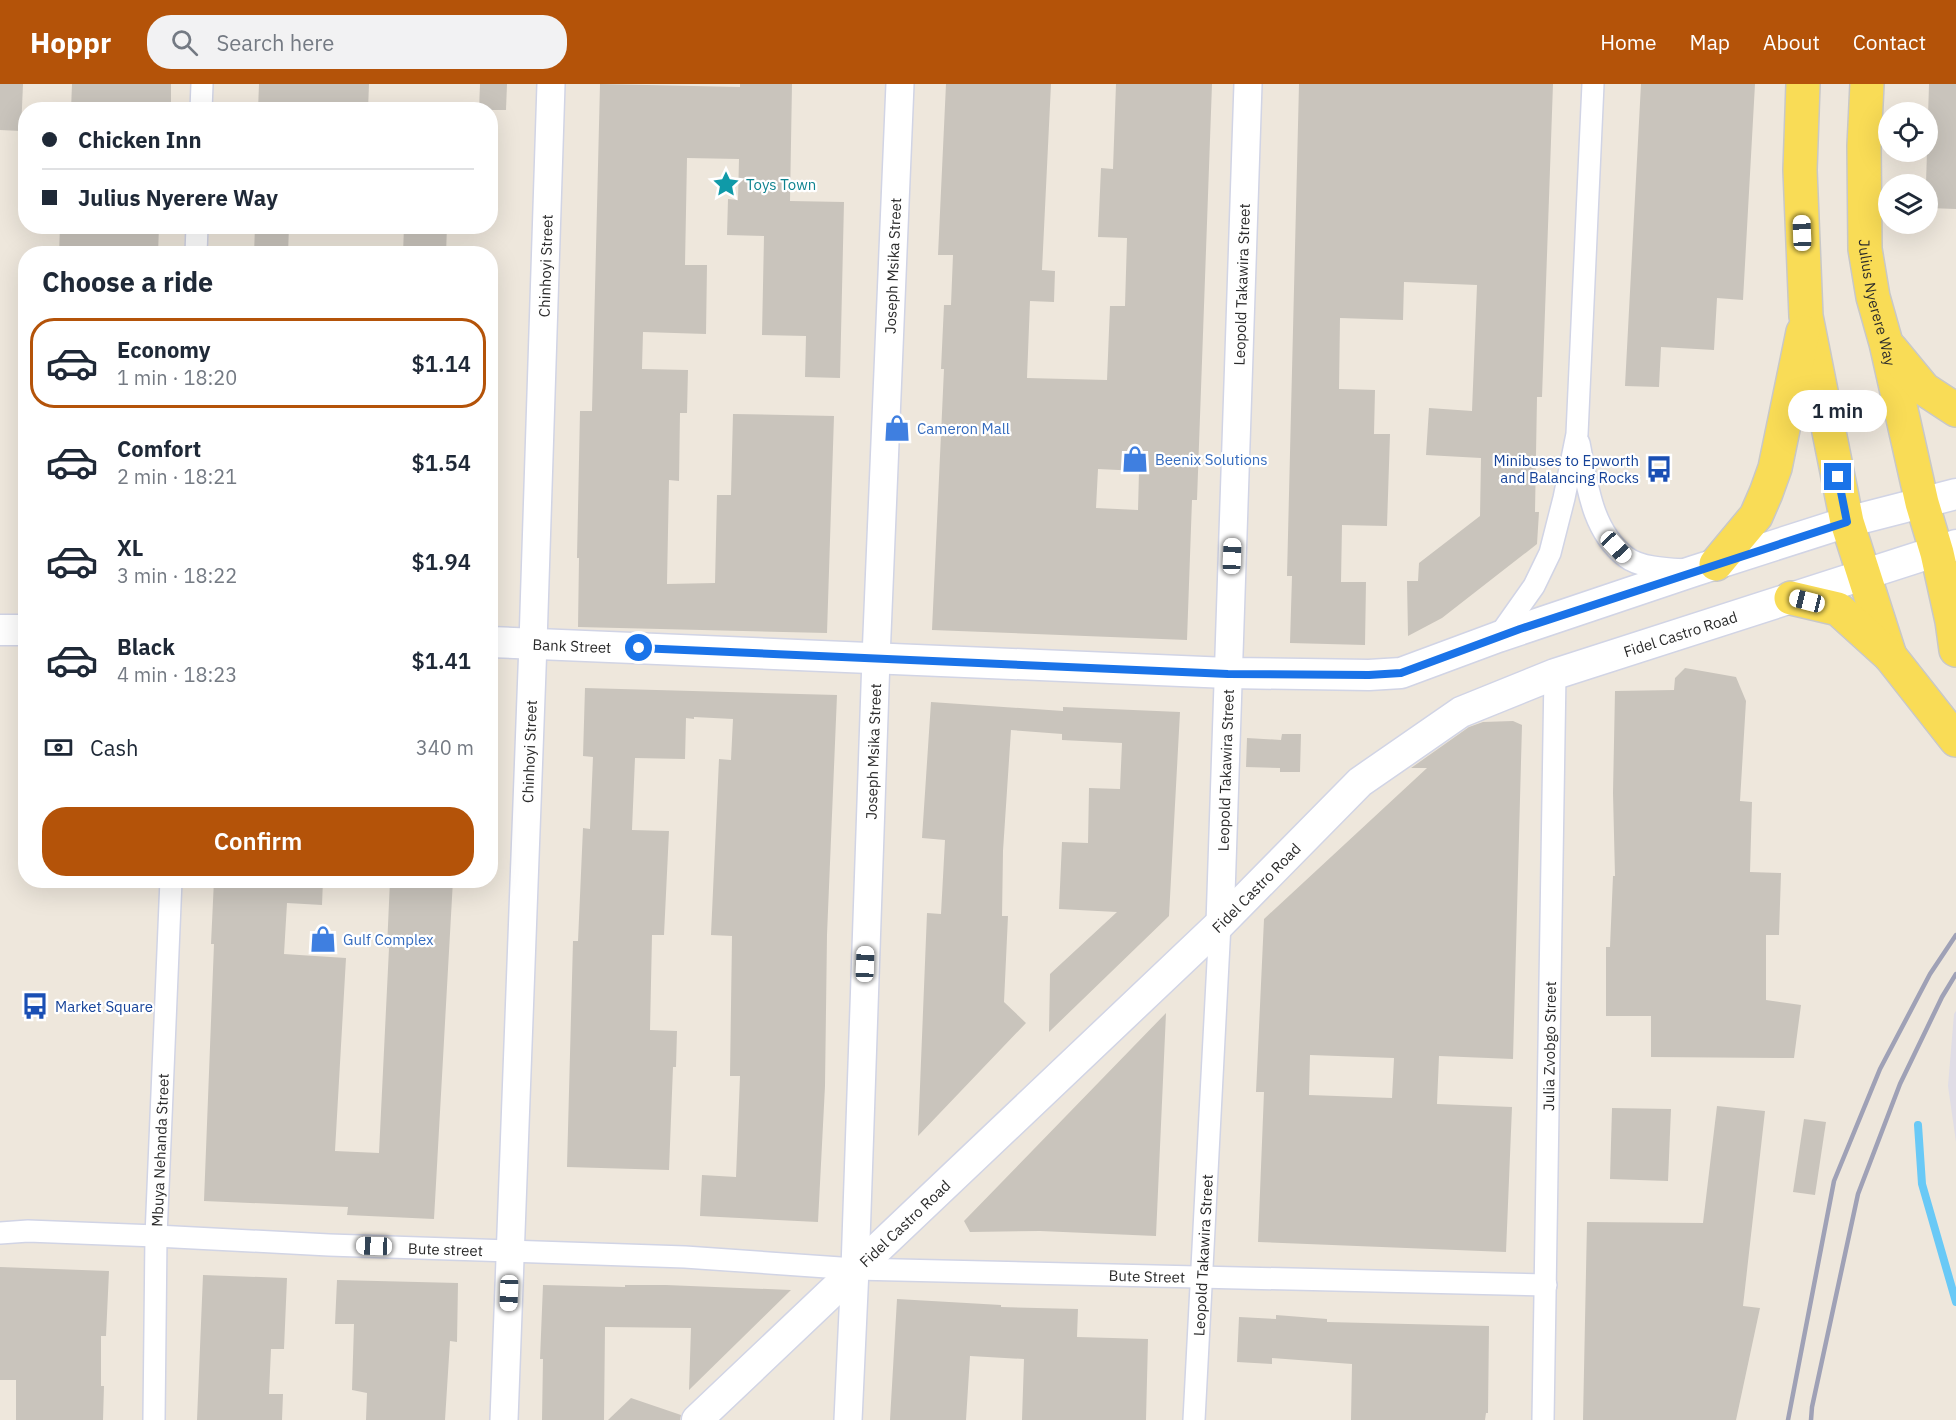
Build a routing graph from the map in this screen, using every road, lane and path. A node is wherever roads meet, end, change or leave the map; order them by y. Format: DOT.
graph roads {
  1 [pos="202,84"];
  2 [pos="550,84"];
  3 [pos="900,84"];
  4 [pos="1248,84"];
  5 [pos="1593,84"];
  6 [pos="1803,84"];
  7 [pos="1867,84"];
  8 [pos="201,102"];
  9 [pos="1806,316"];
  10 [pos="1886,343"];
  11 [pos="1956,410"];
  12 [pos="1577,434"];
  13 [pos="1956,494"];
  14 [pos="1922,503"];
  15 [pos="1847,522"];
  16 [pos="1946,549"];
  17 [pos="1705,568"];
  18 [pos="1863,575"];
  19 [pos="1791,598"];
  20 [pos="1955,629"];
  21 [pos="0,630"];
  22 [pos="18,630"];
  23 [pos="1498,637"];
  24 [pos="498,642"];
  25 [pos="533,643"];
  26 [pos="1890,656"];
  27 [pos="876,658"];
  28 [pos="1228,674"];
  29 [pos="1555,674"];
  30 [pos="1956,740"];
  31 [pos="171,888"];
  32 [pos="1220,924"];
  33 [pos="0,1233"];
  34 [pos="156,1236"];
  35 [pos="511,1251"];
  36 [pos="855,1269"];
  37 [pos="1202,1277"];
  38 [pos="1546,1285"];
  39 [pos="154,1420"];
  40 [pos="504,1420"];
  41 [pos="698,1420"];
  42 [pos="848,1420"];
  43 [pos="1194,1420"];
  44 [pos="1543,1420"];
  1 -- 8 [label="street"];
  2 -- 25 [label="street, Chinhoyi Street"];
  3 -- 27 [label="street, Joseph Msika Street"];
  4 -- 28 [label="street, Leopold Takawira Street"];
  5 -- 12 [label="street"];
  6 -- 9 [label="main road"];
  7 -- 10 [label="main road, Julius Nyerere Way"];
  9 -- 15 [label="main road"];
  9 -- 17 [label="main road"];
  10 -- 11 [label="main road"];
  10 -- 14 [label="main road, Julius Nyerere Way"];
  12 -- 17 [label="street"];
  12 -- 23 [label="street"];
  13 -- 14 [label="main road, Bank Street"];
  14 -- 15 [label="main road, Bank Street"];
  14 -- 16 [label="main road, Julius Nyerere Way"];
  15 -- 17 [label="main road, Bank Street"];
  15 -- 18 [label="main road"];
  16 -- 18 [label="main road, Fidel Castro Road"];
  16 -- 20 [label="main road, Julius Nyerere Way"];
  17 -- 23 [label="main road, Bank Street"];
  18 -- 19 [label="main road, Fidel Castro Road"];
  18 -- 26 [label="main road"];
  19 -- 26 [label="main road"];
  19 -- 29 [label="main road, Fidel Castro Road"];
  21 -- 22 [label="main road"];
  23 -- 28 [label="main road, Bank Street"];
  24 -- 25 [label="main road, Bank Street"];
  25 -- 27 [label="main road, Bank Street"];
  25 -- 35 [label="street, Chinhoyi Street"];
  26 -- 30 [label="main road"];
  27 -- 28 [label="main road, Bank Street"];
  27 -- 36 [label="street, Joseph Msika Street"];
  28 -- 32 [label="street, Leopold Takawira Street"];
  29 -- 32 [label="main road, Fidel Castro Road"];
  29 -- 38 [label="street, Julia Zvobgo Street"];
  31 -- 34 [label="street, Mbuya Nehanda Street"];
  32 -- 36 [label="main road, Fidel Castro Road"];
  32 -- 37 [label="street, Leopold Takawira Street"];
  33 -- 34 [label="street, Bute street"];
  34 -- 35 [label="street, Bute street"];
  34 -- 39 [label="street, Mbuya Nehanda Street"];
  35 -- 36 [label="street, Bute street"];
  35 -- 40 [label="street, Chinhoyi Street"];
  36 -- 37 [label="street, Bute Street"];
  36 -- 41 [label="main road, Fidel Castro Road"];
  36 -- 42 [label="street, Joseph Msika Street"];
  37 -- 38 [label="street, Bute Street"];
  37 -- 43 [label="street, Leopold Takawira Street"];
  38 -- 44 [label="street, Julia Zvobgo Street"];
}
